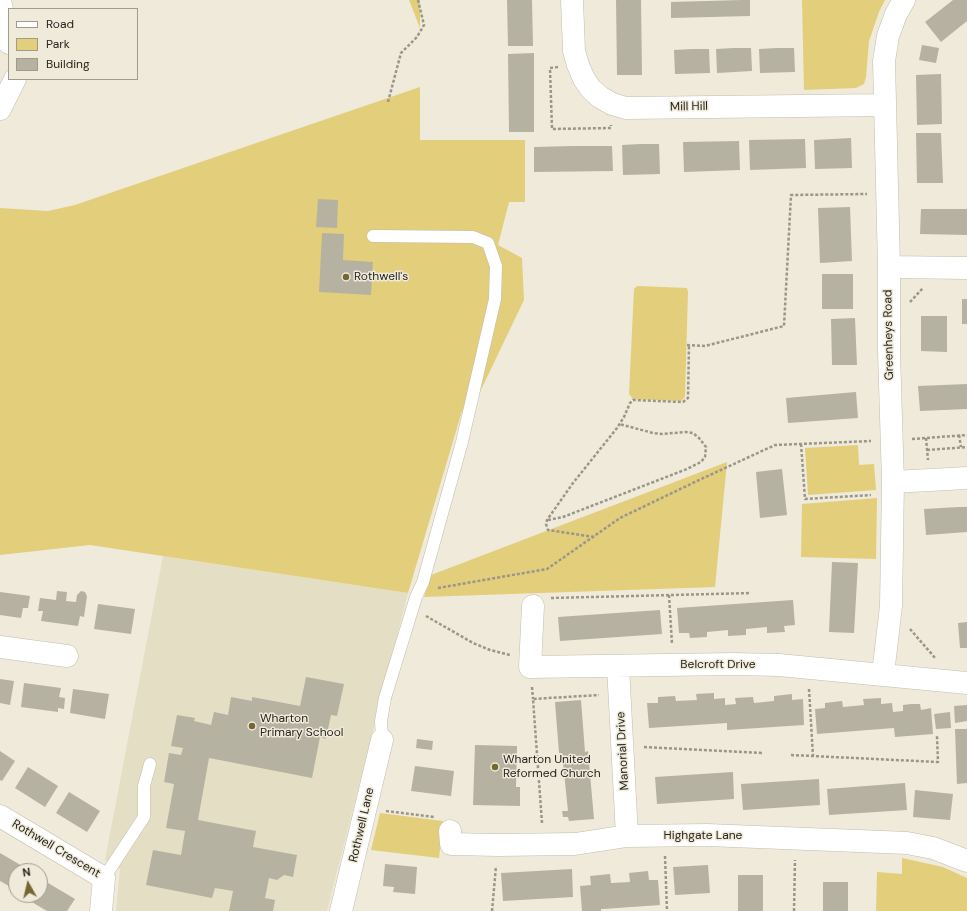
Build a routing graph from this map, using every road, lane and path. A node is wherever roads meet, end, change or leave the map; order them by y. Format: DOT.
graph roads {
  1 [pos="0,0"];
  2 [pos="418,0"];
  3 [pos="572,0"];
  4 [pos="904,0"];
  5 [pos="8,38"];
  6 [pos="578,65"];
  7 [pos="14,80"];
  8 [pos="388,102"];
  9 [pos="612,104"];
  10 [pos="885,105"];
  11 [pos="0,109"];
  12 [pos="887,193"];
  13 [pos="373,236"];
  14 [pos="889,266"];
  15 [pos="943,268"];
  16 [pos="967,268"];
  17 [pos="889,324"];
  18 [pos="620,424"];
  19 [pos="959,435"];
  20 [pos="801,444"];
  21 [pos="783,445"];
  22 [pos="967,446"];
  23 [pos="960,447"];
  24 [pos="927,450"];
  25 [pos="967,478"];
  26 [pos="893,488"];
  27 [pos="547,520"];
  28 [pos="594,537"];
  29 [pos="421,587"];
  30 [pos="751,593"];
  31 [pos="669,595"];
  32 [pos="533,606"];
  33 [pos="891,606"];
  34 [pos="413,608"];
  35 [pos="0,647"];
  36 [pos="67,656"];
  37 [pos="530,660"];
  38 [pos="673,665"];
  39 [pos="618,666"];
  40 [pos="808,667"];
  41 [pos="883,674"];
  42 [pos="961,682"];
  43 [pos="619,694"];
  44 [pos="937,736"];
  45 [pos="382,740"];
  46 [pos="622,746"];
  47 [pos="763,753"];
  48 [pos="790,755"];
  49 [pos="813,756"];
  50 [pos="150,764"];
  51 [pos="366,809"];
  52 [pos="0,816"];
  53 [pos="450,831"];
  54 [pos="627,836"];
  55 [pos="664,836"];
  56 [pos="796,838"];
  57 [pos="498,845"];
  58 [pos="543,846"];
  59 [pos="967,860"];
  60 [pos="104,878"];
  61 [pos="101,911"];
  62 [pos="341,911"];
  63 [pos="492,911"];
  64 [pos="667,911"];
  65 [pos="794,911"];
  1 -- 5 [label="street"];
  2 -- 8 [label="path"];
  3 -- 6 [label="street, Mill Hill"];
  4 -- 10 [label="street, Greenheys Road"];
  6 -- 9 [label="street, Mill Hill"];
  6 -- 9 [label="path"];
  7 -- 11 [label="street"];
  9 -- 10 [label="street, Mill Hill"];
  10 -- 12 [label="street, Greenheys Road"];
  12 -- 14 [label="street, Greenheys Road"];
  12 -- 18 [label="path"];
  13 -- 29 [label="lane"];
  14 -- 15 [label="street"];
  14 -- 17 [label="street, Greenheys Road"];
  15 -- 16 [label="street"];
  15 -- 17 [label="path"];
  17 -- 26 [label="street, Greenheys Road"];
  18 -- 27 [label="path"];
  18 -- 27 [label="path"];
  19 -- 23 [label="path"];
  20 -- 26 [label="path"];
  21 -- 28 [label="path"];
  22 -- 23 [label="path"];
  23 -- 24 [label="path"];
  25 -- 26 [label="street"];
  26 -- 33 [label="street, Greenheys Road"];
  27 -- 28 [label="path"];
  28 -- 29 [label="path"];
  29 -- 34 [label="lane"];
  30 -- 31 [label="path"];
  31 -- 32 [label="path"];
  31 -- 38 [label="path"];
  32 -- 37 [label="street"];
  33 -- 41 [label="street, Greenheys Road"];
  33 -- 42 [label="path"];
  34 -- 37 [label="path"];
  34 -- 45 [label="lane"];
  35 -- 36 [label="street"];
  37 -- 39 [label="street, Belcroft Drive"];
  38 -- 39 [label="street, Belcroft Drive"];
  38 -- 40 [label="street, Belcroft Drive"];
  39 -- 43 [label="street, Manorial Drive"];
  40 -- 41 [label="street, Belcroft Drive"];
  40 -- 49 [label="path"];
  41 -- 42 [label="street, Belcroft Drive"];
  43 -- 46 [label="street, Manorial Drive"];
  43 -- 58 [label="path"];
  44 -- 49 [label="path"];
  45 -- 51 [label="street, Rothwell Lane"];
  46 -- 47 [label="path"];
  46 -- 54 [label="street, Manorial Drive"];
  48 -- 49 [label="path"];
  50 -- 60 [label="lane"];
  51 -- 53 [label="path"];
  51 -- 62 [label="street, Rothwell Lane"];
  52 -- 60 [label="street, Rothwell Crescent"];
  53 -- 57 [label="street, Highgate Lane"];
  54 -- 55 [label="street, Highgate Lane"];
  54 -- 58 [label="street, Highgate Lane"];
  55 -- 56 [label="street, Highgate Lane"];
  55 -- 64 [label="path"];
  56 -- 59 [label="street, Highgate Lane"];
  56 -- 65 [label="path"];
  57 -- 58 [label="street, Highgate Lane"];
  57 -- 63 [label="path"];
  60 -- 61 [label="street, Rothwell Crescent"];
}
